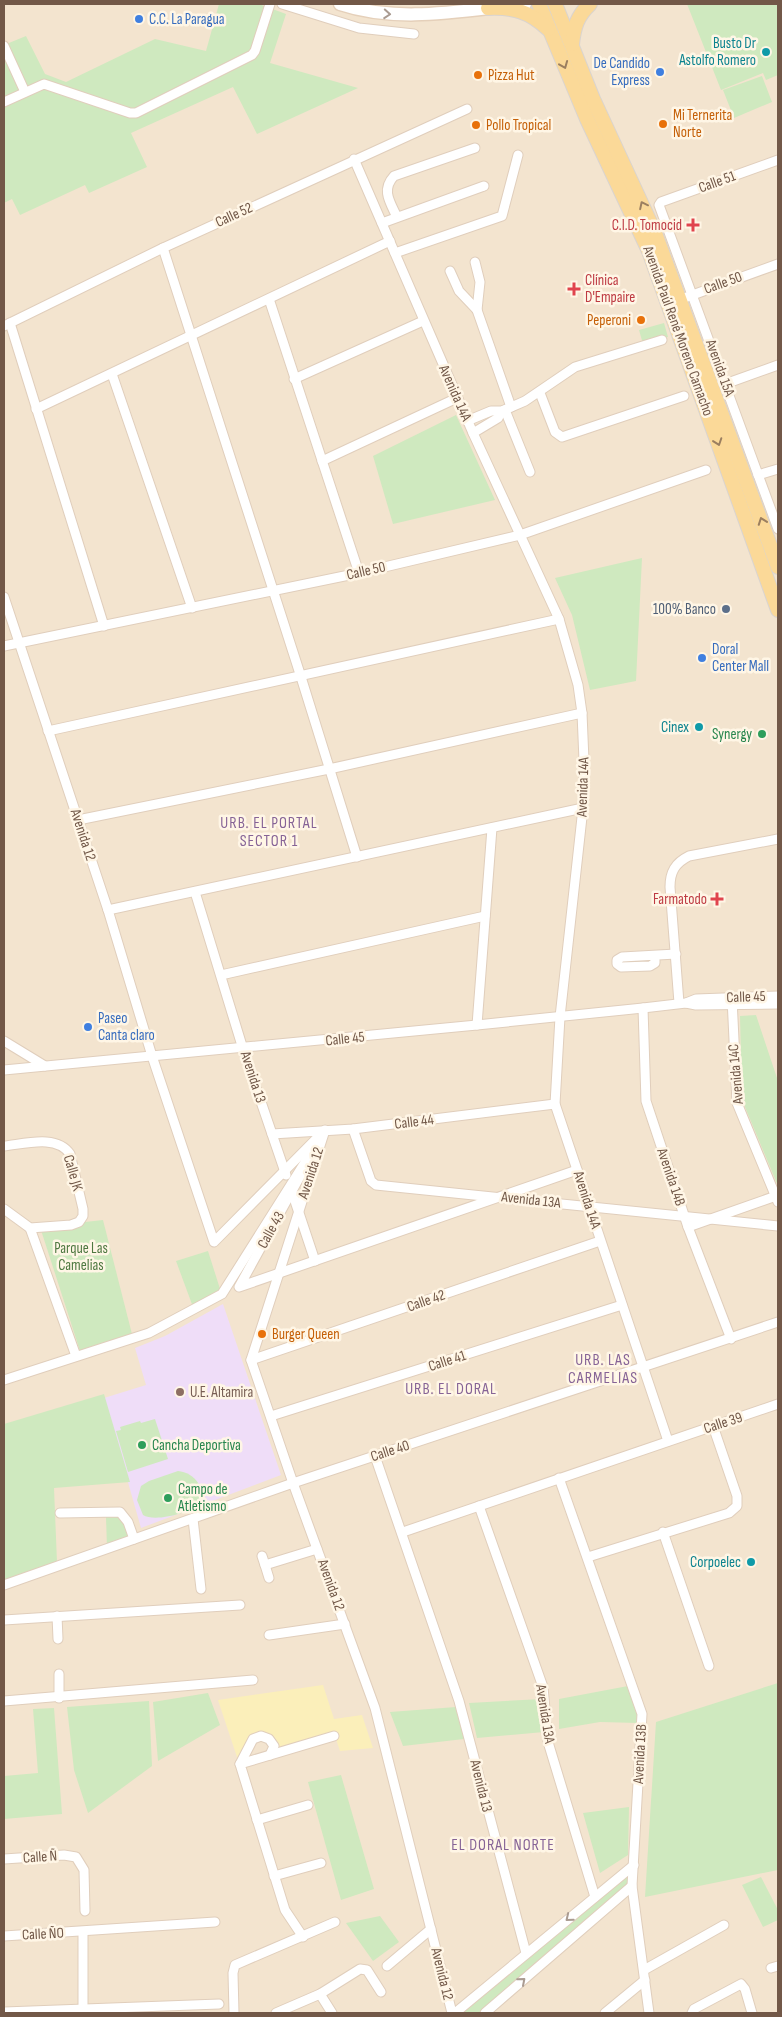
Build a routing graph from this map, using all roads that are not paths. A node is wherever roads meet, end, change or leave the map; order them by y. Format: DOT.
graph roads {
  1 [pos="270,4"];
  2 [pos="282,4"];
  3 [pos="340,4"];
  4 [pos="525,4"];
  5 [pos="539,4"];
  6 [pos="555,4"];
  7 [pos="590,4"];
  8 [pos="488,8"];
  9 [pos="550,32"];
  10 [pos="414,34"];
  11 [pos="4,46"];
  12 [pos="572,48"];
  13 [pos="26,92"];
  14 [pos="4,102"];
  15 [pos="467,109"];
  16 [pos="474,148"];
  17 [pos="518,155"];
  18 [pos="354,159"];
  19 [pos="778,160"];
  20 [pos="484,186"];
  21 [pos="660,208"];
  22 [pos="397,217"];
  23 [pos="382,222"];
  24 [pos="390,241"];
  25 [pos="163,248"];
  26 [pos="395,253"];
  27 [pos="475,262"];
  28 [pos="778,264"];
  29 [pos="450,271"];
  30 [pos="693,294"];
  31 [pos="269,299"];
  32 [pos="674,301"];
  33 [pos="476,310"];
  34 [pos="423,321"];
  35 [pos="7,324"];
  36 [pos="192,335"];
  37 [pos="662,340"];
  38 [pos="778,365"];
  39 [pos="112,374"];
  40 [pos="294,379"];
  41 [pos="725,384"];
  42 [pos="540,393"];
  43 [pos="684,396"];
  44 [pos="457,398"];
  45 [pos="36,409"];
  46 [pos="506,409"];
  47 [pos="467,421"];
  48 [pos="473,433"];
  49 [pos="322,461"];
  50 [pos="778,469"];
  51 [pos="706,470"];
  52 [pos="530,472"];
  53 [pos="758,475"];
  54 [pos="778,529"];
  55 [pos="520,535"];
  56 [pos="778,567"];
  57 [pos="359,573"];
  58 [pos="273,590"];
  59 [pos="4,597"];
  60 [pos="192,608"];
  61 [pos="778,610"];
  62 [pos="559,619"];
  63 [pos="104,626"];
  64 [pos="18,641"];
  65 [pos="4,646"];
  66 [pos="301,677"];
  67 [pos="582,713"];
  68 [pos="48,731"];
  69 [pos="329,769"];
  70 [pos="583,808"];
  71 [pos="78,820"];
  72 [pos="492,828"];
  73 [pos="778,839"];
  74 [pos="356,857"];
  75 [pos="195,892"];
  76 [pos="108,910"];
  77 [pos="485,916"];
  78 [pos="676,954"];
  79 [pos="655,956"];
  80 [pos="221,975"];
  81 [pos="778,996"];
  82 [pos="732,1001"];
  83 [pos="682,1003"];
  84 [pos="778,1004"];
  85 [pos="643,1008"];
  86 [pos="560,1017"];
  87 [pos="477,1026"];
  88 [pos="4,1041"];
  89 [pos="243,1049"];
  90 [pos="152,1056"];
  91 [pos="45,1066"];
  92 [pos="4,1070"];
  93 [pos="555,1104"];
  94 [pos="353,1129"];
  95 [pos="325,1130"];
  96 [pos="272,1134"];
  97 [pos="4,1146"];
  98 [pos="577,1170"];
  99 [pos="777,1199"];
  100 [pos="4,1209"];
  101 [pos="778,1226"];
  102 [pos="688,1227"];
  103 [pos="30,1228"];
  104 [pos="600,1241"];
  105 [pos="315,1261"];
  106 [pos="622,1305"];
  107 [pos="778,1322"];
  108 [pos="731,1338"];
  109 [pos="76,1356"];
  110 [pos="251,1360"];
  111 [pos="642,1367"];
  112 [pos="4,1380"];
  113 [pos="778,1404"];
  114 [pos="271,1416"];
  115 [pos="713,1426"];
  116 [pos="668,1441"];
  117 [pos="375,1456"];
  118 [pos="559,1478"];
  119 [pos="293,1483"];
  120 [pos="479,1506"];
  121 [pos="60,1513"];
  122 [pos="193,1519"];
  123 [pos="403,1532"];
  124 [pos="663,1532"];
  125 [pos="134,1539"];
  126 [pos="317,1548"];
  127 [pos="262,1556"];
  128 [pos="588,1557"];
  129 [pos="265,1565"];
  130 [pos="269,1578"];
  131 [pos="4,1586"];
  132 [pos="201,1589"];
  133 [pos="240,1605"];
  134 [pos="56,1616"];
  135 [pos="4,1620"];
  136 [pos="345,1624"];
  137 [pos="269,1635"];
  138 [pos="58,1639"];
  139 [pos="709,1666"];
  140 [pos="59,1674"];
  141 [pos="252,1680"];
  142 [pos="60,1698"];
  143 [pos="4,1702"];
  144 [pos="334,1736"];
  145 [pos="270,1755"];
  146 [pos="240,1764"];
  147 [pos="308,1805"];
  148 [pos="257,1820"];
  149 [pos="4,1859"];
  150 [pos="321,1863"];
  151 [pos="634,1864"];
  152 [pos="274,1876"];
  153 [pos="632,1886"];
  154 [pos="595,1896"];
  155 [pos="85,1911"];
  156 [pos="215,1922"];
  157 [pos="335,1922"];
  158 [pos="724,1925"];
  159 [pos="431,1929"];
  160 [pos="83,1932"];
  161 [pos="4,1936"];
  162 [pos="303,1937"];
  163 [pos="526,1953"];
  164 [pos="386,1966"];
  165 [pos="644,1970"];
  166 [pos="645,1980"];
  167 [pos="381,1992"];
  168 [pos="320,1994"];
  169 [pos="219,2004"];
  170 [pos="83,2010"];
  171 [pos="4,2012"];
  172 [pos="234,2013"];
  173 [pos="276,2013"];
  174 [pos="332,2013"];
  175 [pos="454,2013"];
  176 [pos="485,2013"];
  177 [pos="605,2013"];
  178 [pos="649,2013"];
  179 [pos="692,2013"];
  180 [pos="752,2013"];
  1 -- 13 [label="street"];
  2 -- 10 [label="street"];
  3 -- 8 [label="main road, one-way"];
  4 -- 8 [label="main road"];
  5 -- 9 [label="main road, Avenida Paúl René Moreno Camacho"];
  6 -- 12 [label="main road, Avenida Paúl René Moreno Camacho"];
  7 -- 12 [label="main road"];
  8 -- 9 [label="main road"];
  9 -- 32 [label="main road, Avenida Paúl René Moreno Camacho, one-way"];
  11 -- 13 [label="street"];
  32 -- 12 [label="main road, Avenida Paúl René Moreno Camacho, one-way"];
  13 -- 14 [label="street"];
  15 -- 18 [label="street, Calle 52"];
  16 -- 22 [label="street"];
  17 -- 26 [label="street"];
  18 -- 23 [label="street, Avenida 14A"];
  18 -- 25 [label="street, Calle 52"];
  19 -- 21 [label="street, Calle 51"];
  20 -- 22 [label="street"];
  21 -- 30 [label="street, Avenida 15A"];
  22 -- 23 [label="street"];
  23 -- 24 [label="street, Avenida 14A"];
  24 -- 26 [label="street, Avenida 14A"];
  24 -- 31 [label="street"];
  25 -- 35 [label="street, Calle 52"];
  25 -- 36 [label="street"];
  26 -- 34 [label="street, Avenida 14A"];
  27 -- 33 [label="street"];
  28 -- 30 [label="street, Calle 50"];
  29 -- 33 [label="street"];
  30 -- 32 [label="street, Calle 50"];
  30 -- 41 [label="street, Avenida 15A"];
  31 -- 36 [label="street"];
  31 -- 40 [label="street"];
  56 -- 32 [label="main road, Avenida Paúl René Moreno Camacho, one-way"];
  32 -- 61 [label="main road, Avenida Paúl René Moreno Camacho, one-way"];
  33 -- 46 [label="street"];
  34 -- 40 [label="street"];
  34 -- 44 [label="street, Avenida 14A"];
  35 -- 45 [label="street"];
  36 -- 39 [label="street"];
  36 -- 58 [label="street"];
  37 -- 42 [label="street"];
  38 -- 41 [label="street"];
  39 -- 45 [label="street"];
  39 -- 60 [label="street"];
  40 -- 49 [label="street"];
  41 -- 53 [label="street, Avenida 15A"];
  42 -- 43 [label="street"];
  42 -- 46 [label="street"];
  44 -- 47 [label="street, Avenida 14A"];
  44 -- 49 [label="street"];
  45 -- 63 [label="street"];
  46 -- 47 [label="street"];
  46 -- 48 [label="street"];
  46 -- 52 [label="street"];
  47 -- 48 [label="street, Avenida 14A"];
  48 -- 55 [label="street, Avenida 14A"];
  49 -- 57 [label="street"];
  50 -- 53 [label="street"];
  51 -- 55 [label="street, Calle 50"];
  53 -- 54 [label="street, Avenida 15A"];
  55 -- 57 [label="street, Calle 50"];
  55 -- 62 [label="street, Avenida 14A"];
  57 -- 58 [label="street, Calle 50"];
  58 -- 60 [label="street, Calle 50"];
  58 -- 66 [label="street"];
  59 -- 64 [label="street, Avenida 12"];
  60 -- 63 [label="street, Calle 50"];
  62 -- 66 [label="street"];
  62 -- 67 [label="street, Avenida 14A"];
  63 -- 64 [label="street, Calle 50"];
  64 -- 65 [label="street, Calle 50"];
  64 -- 68 [label="street, Avenida 12"];
  66 -- 68 [label="street"];
  66 -- 69 [label="street"];
  67 -- 69 [label="street"];
  67 -- 70 [label="street, Avenida 14A"];
  68 -- 71 [label="street, Avenida 12"];
  69 -- 71 [label="street"];
  69 -- 74 [label="street"];
  70 -- 72 [label="street"];
  70 -- 86 [label="street, Avenida 14A"];
  71 -- 76 [label="street, Avenida 12"];
  72 -- 74 [label="street"];
  72 -- 77 [label="street"];
  73 -- 78 [label="street"];
  74 -- 75 [label="street"];
  75 -- 76 [label="street"];
  75 -- 80 [label="street, Avenida 13"];
  76 -- 90 [label="street, Avenida 12"];
  77 -- 80 [label="street"];
  77 -- 87 [label="street"];
  78 -- 79 [label="street"];
  78 -- 83 [label="street"];
  80 -- 89 [label="street, Avenida 13"];
  81 -- 82 [label="street, Calle 45"];
  82 -- 83 [label="street, Calle 45"];
  82 -- 84 [label="street, Calle 45"];
  82 -- 99 [label="street, Avenida 14C"];
  83 -- 85 [label="street, Calle 45"];
  85 -- 86 [label="street, Calle 45"];
  85 -- 102 [label="street, Avenida 14B"];
  86 -- 87 [label="street, Calle 45"];
  86 -- 93 [label="street, Avenida 14A"];
  87 -- 89 [label="street, Calle 45"];
  88 -- 91 [label="street"];
  89 -- 90 [label="street, Calle 45"];
  89 -- 96 [label="street, Avenida 13"];
  90 -- 91 [label="street, Calle 45"];
  90 -- 95 [label="street, Avenida 12"];
  91 -- 92 [label="street, Calle 45"];
  93 -- 94 [label="street, Calle 44"];
  93 -- 98 [label="street, Avenida 14A"];
  94 -- 95 [label="street, Calle 44"];
  94 -- 101 [label="street, Avenida 13A"];
  95 -- 96 [label="street, Calle 44"];
  95 -- 105 [label="street, Calle 43"];
  95 -- 109 [label="street, Calle 43"];
  95 -- 110 [label="street, Avenida 12"];
  96 -- 105 [label="street, Avenida 13"];
  97 -- 103 [label="street, Calle JK"];
  98 -- 104 [label="street, Avenida 14A"];
  98 -- 105 [label="street, Calle 43"];
  99 -- 102 [label="street"];
  100 -- 103 [label="street"];
  102 -- 108 [label="street, Avenida 14B"];
  103 -- 109 [label="street"];
  104 -- 106 [label="street, Avenida 14A"];
  104 -- 110 [label="street, Calle 42"];
  106 -- 111 [label="street, Avenida 14A"];
  106 -- 114 [label="street, Calle 41"];
  107 -- 108 [label="street, Calle 40"];
  108 -- 111 [label="street, Calle 40"];
  109 -- 112 [label="street, Calle 43"];
  110 -- 114 [label="street, Avenida 12"];
  111 -- 116 [label="street, Avenida 14A"];
  111 -- 117 [label="street, Calle 40"];
  113 -- 115 [label="street, Calle 39"];
  114 -- 119 [label="street, Avenida 12"];
  115 -- 116 [label="street, Calle 39"];
  115 -- 124 [label="street"];
  116 -- 118 [label="street, Calle 39"];
  117 -- 119 [label="street, Calle 40"];
  117 -- 123 [label="street, Avenida 13"];
  118 -- 120 [label="street, Calle 39"];
  118 -- 128 [label="street, Avenida 13B"];
  119 -- 122 [label="street, Calle 40"];
  119 -- 126 [label="street, Avenida 12"];
  120 -- 123 [label="street, Calle 39"];
  120 -- 154 [label="street, Avenida 13A"];
  121 -- 125 [label="street"];
  122 -- 125 [label="street, Calle 40"];
  122 -- 132 [label="street"];
  123 -- 163 [label="street, Avenida 13"];
  124 -- 128 [label="street"];
  124 -- 139 [label="street"];
  125 -- 131 [label="street, Calle 40"];
  126 -- 129 [label="street"];
  126 -- 136 [label="street, Avenida 12"];
  127 -- 129 [label="street"];
  128 -- 151 [label="street, Avenida 13B"];
  129 -- 130 [label="street"];
  133 -- 134 [label="street"];
  134 -- 135 [label="street"];
  134 -- 138 [label="street"];
  136 -- 137 [label="street"];
  136 -- 159 [label="street, Avenida 12"];
  140 -- 142 [label="street"];
  141 -- 142 [label="street"];
  142 -- 143 [label="street"];
  144 -- 145 [label="street"];
  145 -- 146 [label="street"];
  145 -- 146 [label="street"];
  146 -- 148 [label="street"];
  147 -- 148 [label="street"];
  148 -- 152 [label="street"];
  149 -- 155 [label="street, Calle Ñ"];
  150 -- 152 [label="street"];
  151 -- 153 [label="street, Avenida 13B"];
  151 -- 154 [label="street"];
  152 -- 162 [label="street"];
  153 -- 165 [label="street, Avenida 13B"];
  176 -- 153 [label="street, one-way"];
  154 -- 163 [label="street, one-way"];
  156 -- 160 [label="street, Calle ÑO"];
  157 -- 162 [label="street"];
  158 -- 165 [label="street"];
  159 -- 164 [label="street"];
  159 -- 175 [label="street, Avenida 12"];
  160 -- 161 [label="street, Calle ÑO"];
  160 -- 170 [label="street"];
  162 -- 172 [label="street"];
  163 -- 175 [label="street"];
  165 -- 166 [label="street, Avenida 13B"];
  166 -- 177 [label="street"];
  166 -- 178 [label="street, Avenida 13B"];
  167 -- 168 [label="street"];
  168 -- 173 [label="street"];
  168 -- 174 [label="street"];
  169 -- 170 [label="street"];
  170 -- 171 [label="street"];
  179 -- 180 [label="street"];
}
